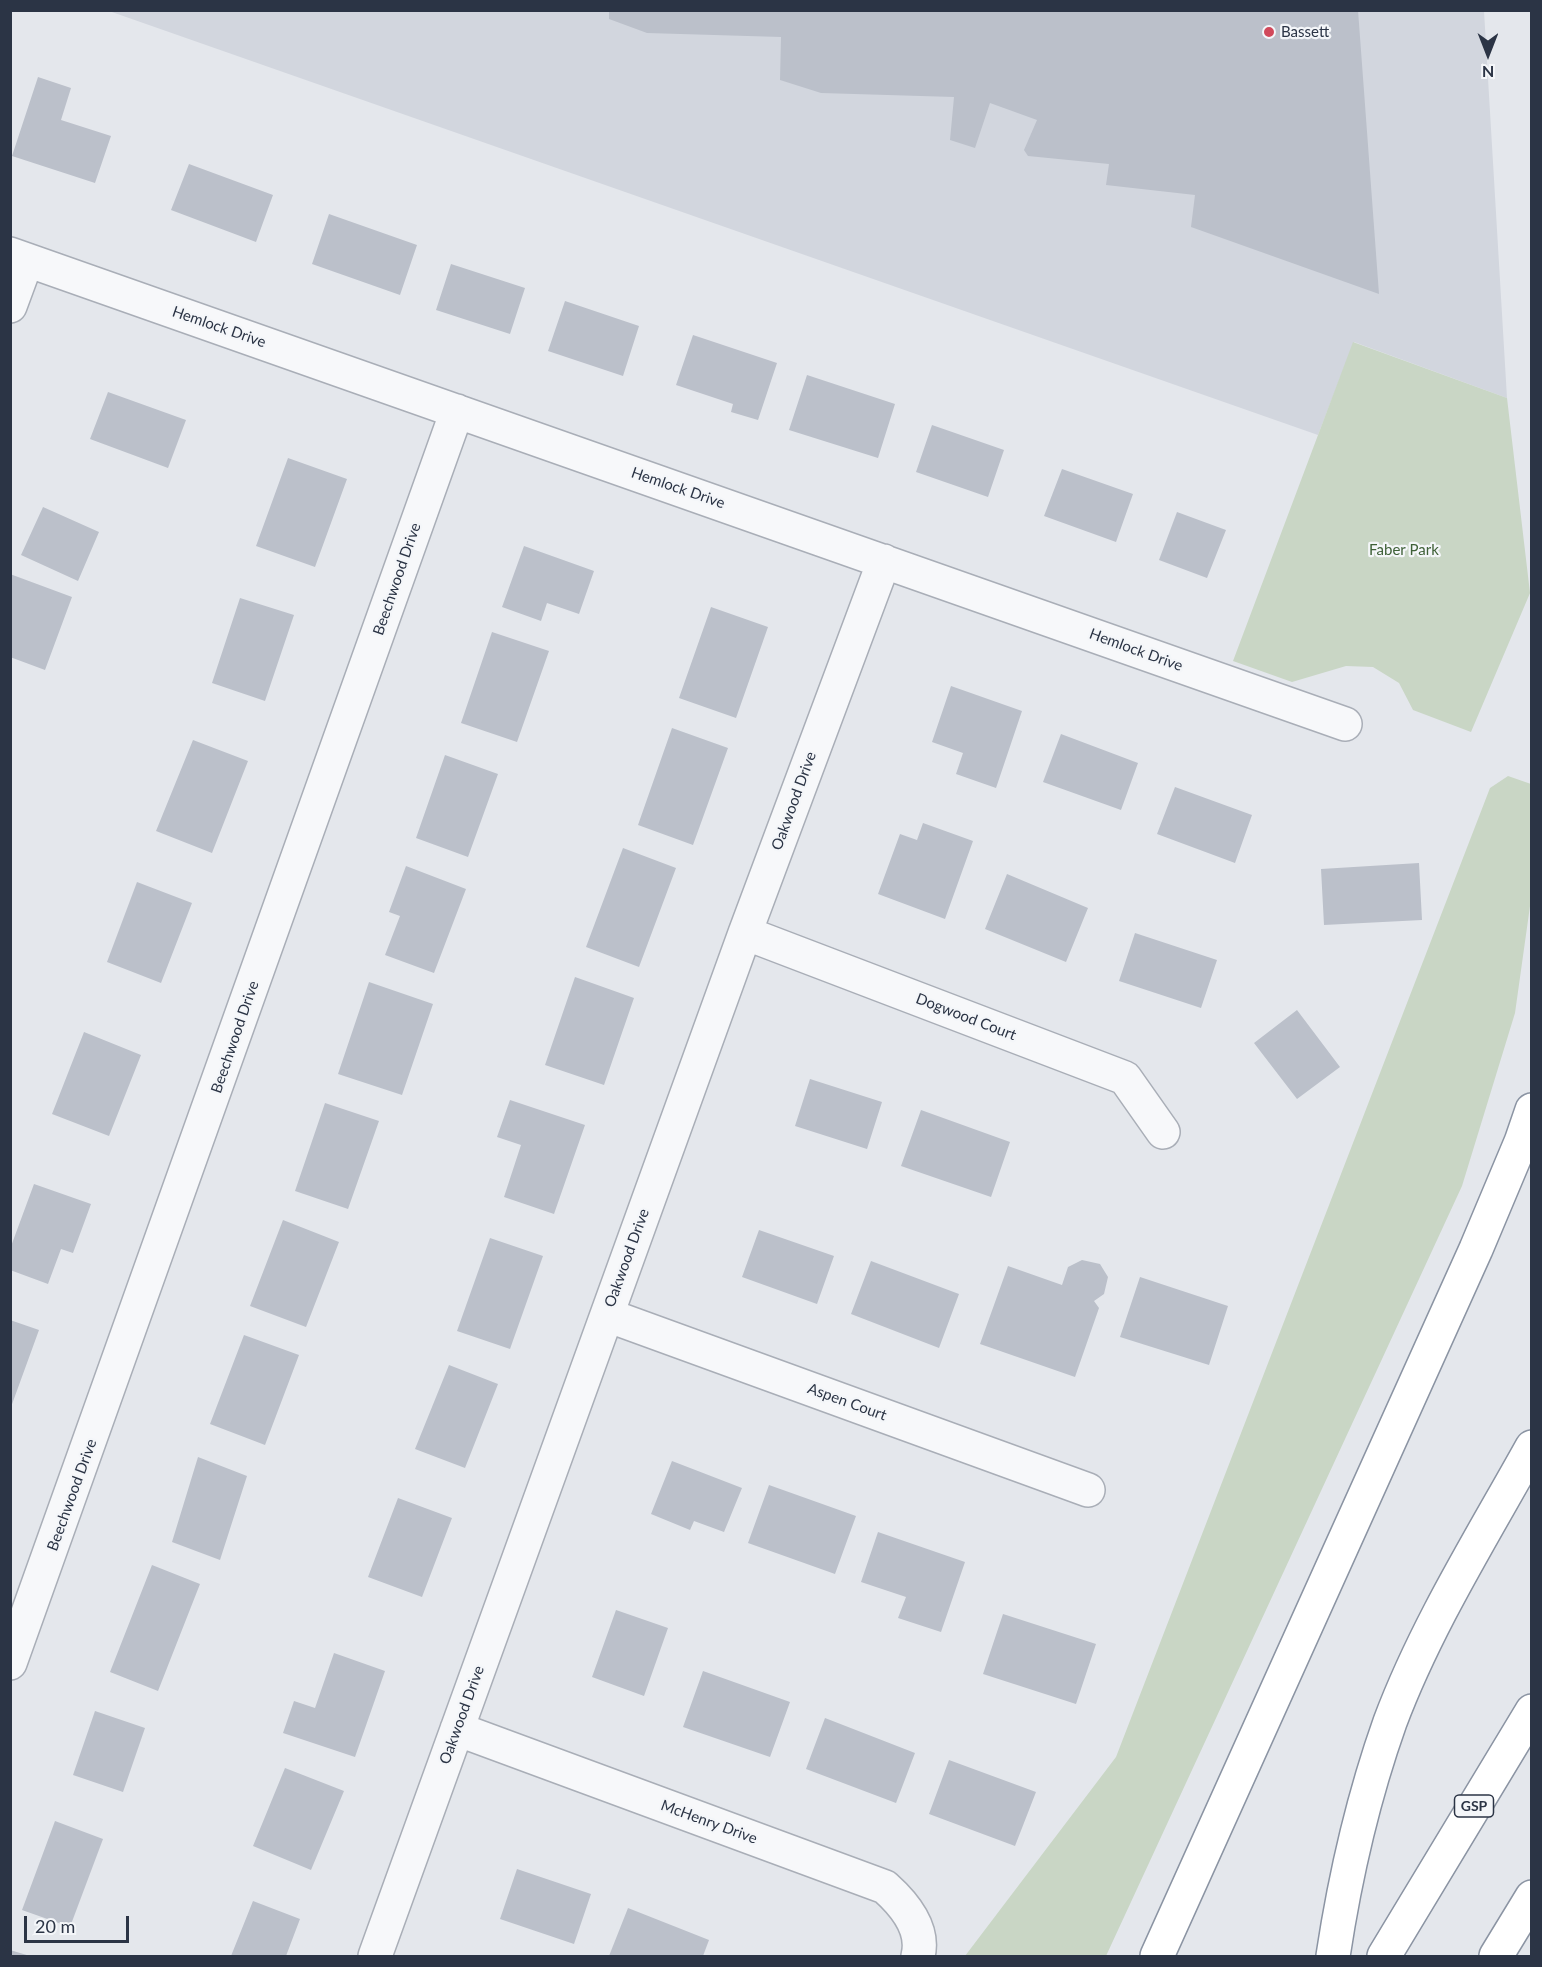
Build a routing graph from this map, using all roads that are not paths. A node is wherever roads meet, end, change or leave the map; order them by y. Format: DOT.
graph roads {
  1 [pos="19,257"];
  2 [pos="10,306"];
  3 [pos="457,411"];
  4 [pos="884,561"];
  5 [pos="1345,724"];
  6 [pos="745,933"];
  7 [pos="1532,1110"];
  8 [pos="1163,1132"];
  9 [pos="607,1315"];
  10 [pos="1532,1447"];
  11 [pos="1088,1490"];
  12 [pos="10,1664"];
  13 [pos="1532,1711"];
  14 [pos="457,1729"];
  15 [pos="1532,1897"];
  16 [pos="375,1956"];
  17 [pos="918,1956"];
  18 [pos="1157,1956"];
  19 [pos="1333,1956"];
  20 [pos="1383,1956"];
  21 [pos="1496,1956"];
  1 -- 2 [label="street"];
  1 -- 3 [label="street, Hemlock Drive"];
  3 -- 4 [label="street, Hemlock Drive"];
  3 -- 12 [label="street, Beechwood Drive"];
  4 -- 5 [label="street, Hemlock Drive"];
  4 -- 6 [label="street, Oakwood Drive"];
  6 -- 8 [label="street, Dogwood Court"];
  6 -- 9 [label="street, Oakwood Drive"];
  7 -- 18 [label="highway"];
  9 -- 11 [label="street, Aspen Court"];
  9 -- 14 [label="street, Oakwood Drive"];
  10 -- 19 [label="highway"];
  13 -- 20 [label="highway, GSP"];
  14 -- 16 [label="street, Oakwood Drive"];
  14 -- 17 [label="street, McHenry Drive"];
  15 -- 21 [label="highway"];
}
